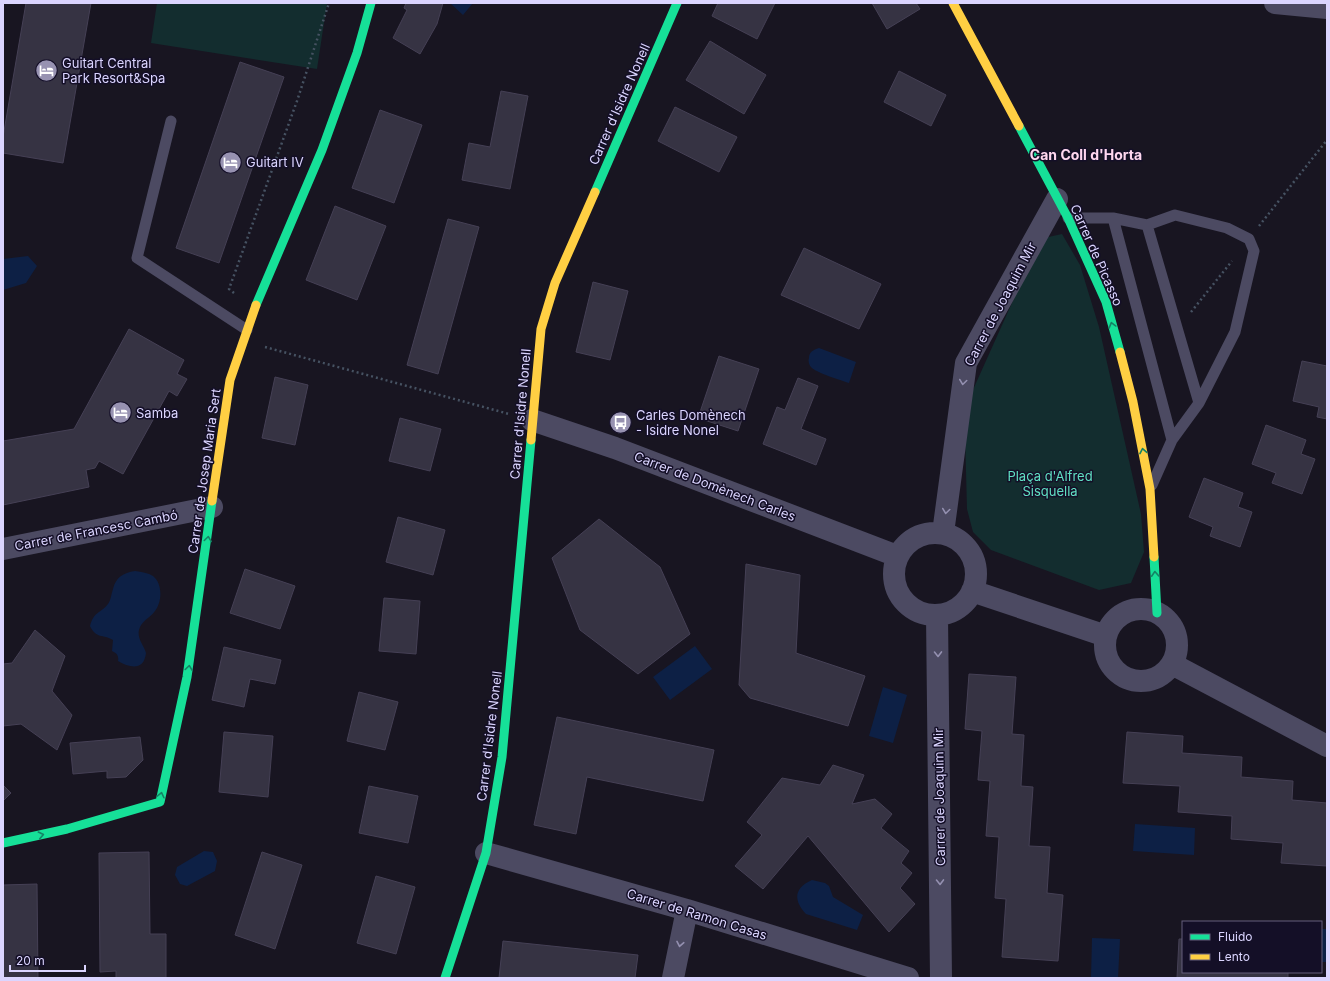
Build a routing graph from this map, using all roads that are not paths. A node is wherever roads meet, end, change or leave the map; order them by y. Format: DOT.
graph roads {
  1 [pos="371,3"];
  2 [pos="677,3"];
  3 [pos="953,3"];
  4 [pos="1275,3"];
  5 [pos="1327,8"];
  6 [pos="172,121"];
  7 [pos="1057,199"];
  8 [pos="1068,218"];
  9 [pos="1113,218"];
  10 [pos="1147,225"];
  11 [pos="247,330"];
  12 [pos="1199,403"];
  13 [pos="532,420"];
  14 [pos="1172,440"];
  15 [pos="1150,489"];
  16 [pos="212,507"];
  17 [pos="943,533"];
  18 [pos="3,549"];
  19 [pos="896,556"];
  20 [pos="972,591"];
  21 [pos="1157,613"];
  22 [pos="937,615"];
  23 [pos="1106,636"];
  24 [pos="1172,664"];
  25 [pos="1327,746"];
  26 [pos="3,843"];
  27 [pos="486,853"];
  28 [pos="687,910"];
  29 [pos="445,978"];
  30 [pos="673,978"];
  31 [pos="908,978"];
  32 [pos="941,978"];
  1 -- 11 [label="street, Carrer de Josep Maria Sert"];
  2 -- 13 [label="street, Carrer d'Isidre Nonell"];
  3 -- 7 [label="street, Carrer de Picasso"];
  4 -- 5 [label="street"];
  6 -- 11 [label="lane"];
  7 -- 8 [label="street, Carrer de Picasso"];
  7 -- 17 [label="street, Carrer de Joaquim Mir, one-way"];
  8 -- 9 [label="lane"];
  15 -- 8 [label="street, Carrer de Picasso, one-way"];
  9 -- 10 [label="lane"];
  9 -- 14 [label="lane"];
  10 -- 12 [label="lane"];
  10 -- 12 [label="lane"];
  11 -- 16 [label="street, Carrer de Josep Maria Sert"];
  12 -- 14 [label="lane"];
  13 -- 19 [label="street, Carrer de Domènech Carles"];
  13 -- 27 [label="street, Carrer d'Isidre Nonell"];
  14 -- 15 [label="lane"];
  21 -- 15 [label="street, Carrer de Picasso, one-way"];
  16 -- 18 [label="street, Carrer de Francesc Cambó"];
  26 -- 16 [label="street, Carrer de Josep Maria Sert, one-way"];
  17 -- 19 [label="street"];
  17 -- 20 [label="street"];
  19 -- 22 [label="street"];
  20 -- 22 [label="street"];
  20 -- 23 [label="street"];
  21 -- 23 [label="street"];
  21 -- 24 [label="street"];
  22 -- 32 [label="street, Carrer de Joaquim Mir, one-way"];
  23 -- 24 [label="street"];
  24 -- 25 [label="street"];
  27 -- 28 [label="street, Carrer de Ramon Casas"];
  27 -- 29 [label="street, Carrer d'Isidre Nonell"];
  28 -- 30 [label="street, one-way"];
  28 -- 31 [label="street, Carrer de Ramon Casas"];
}
